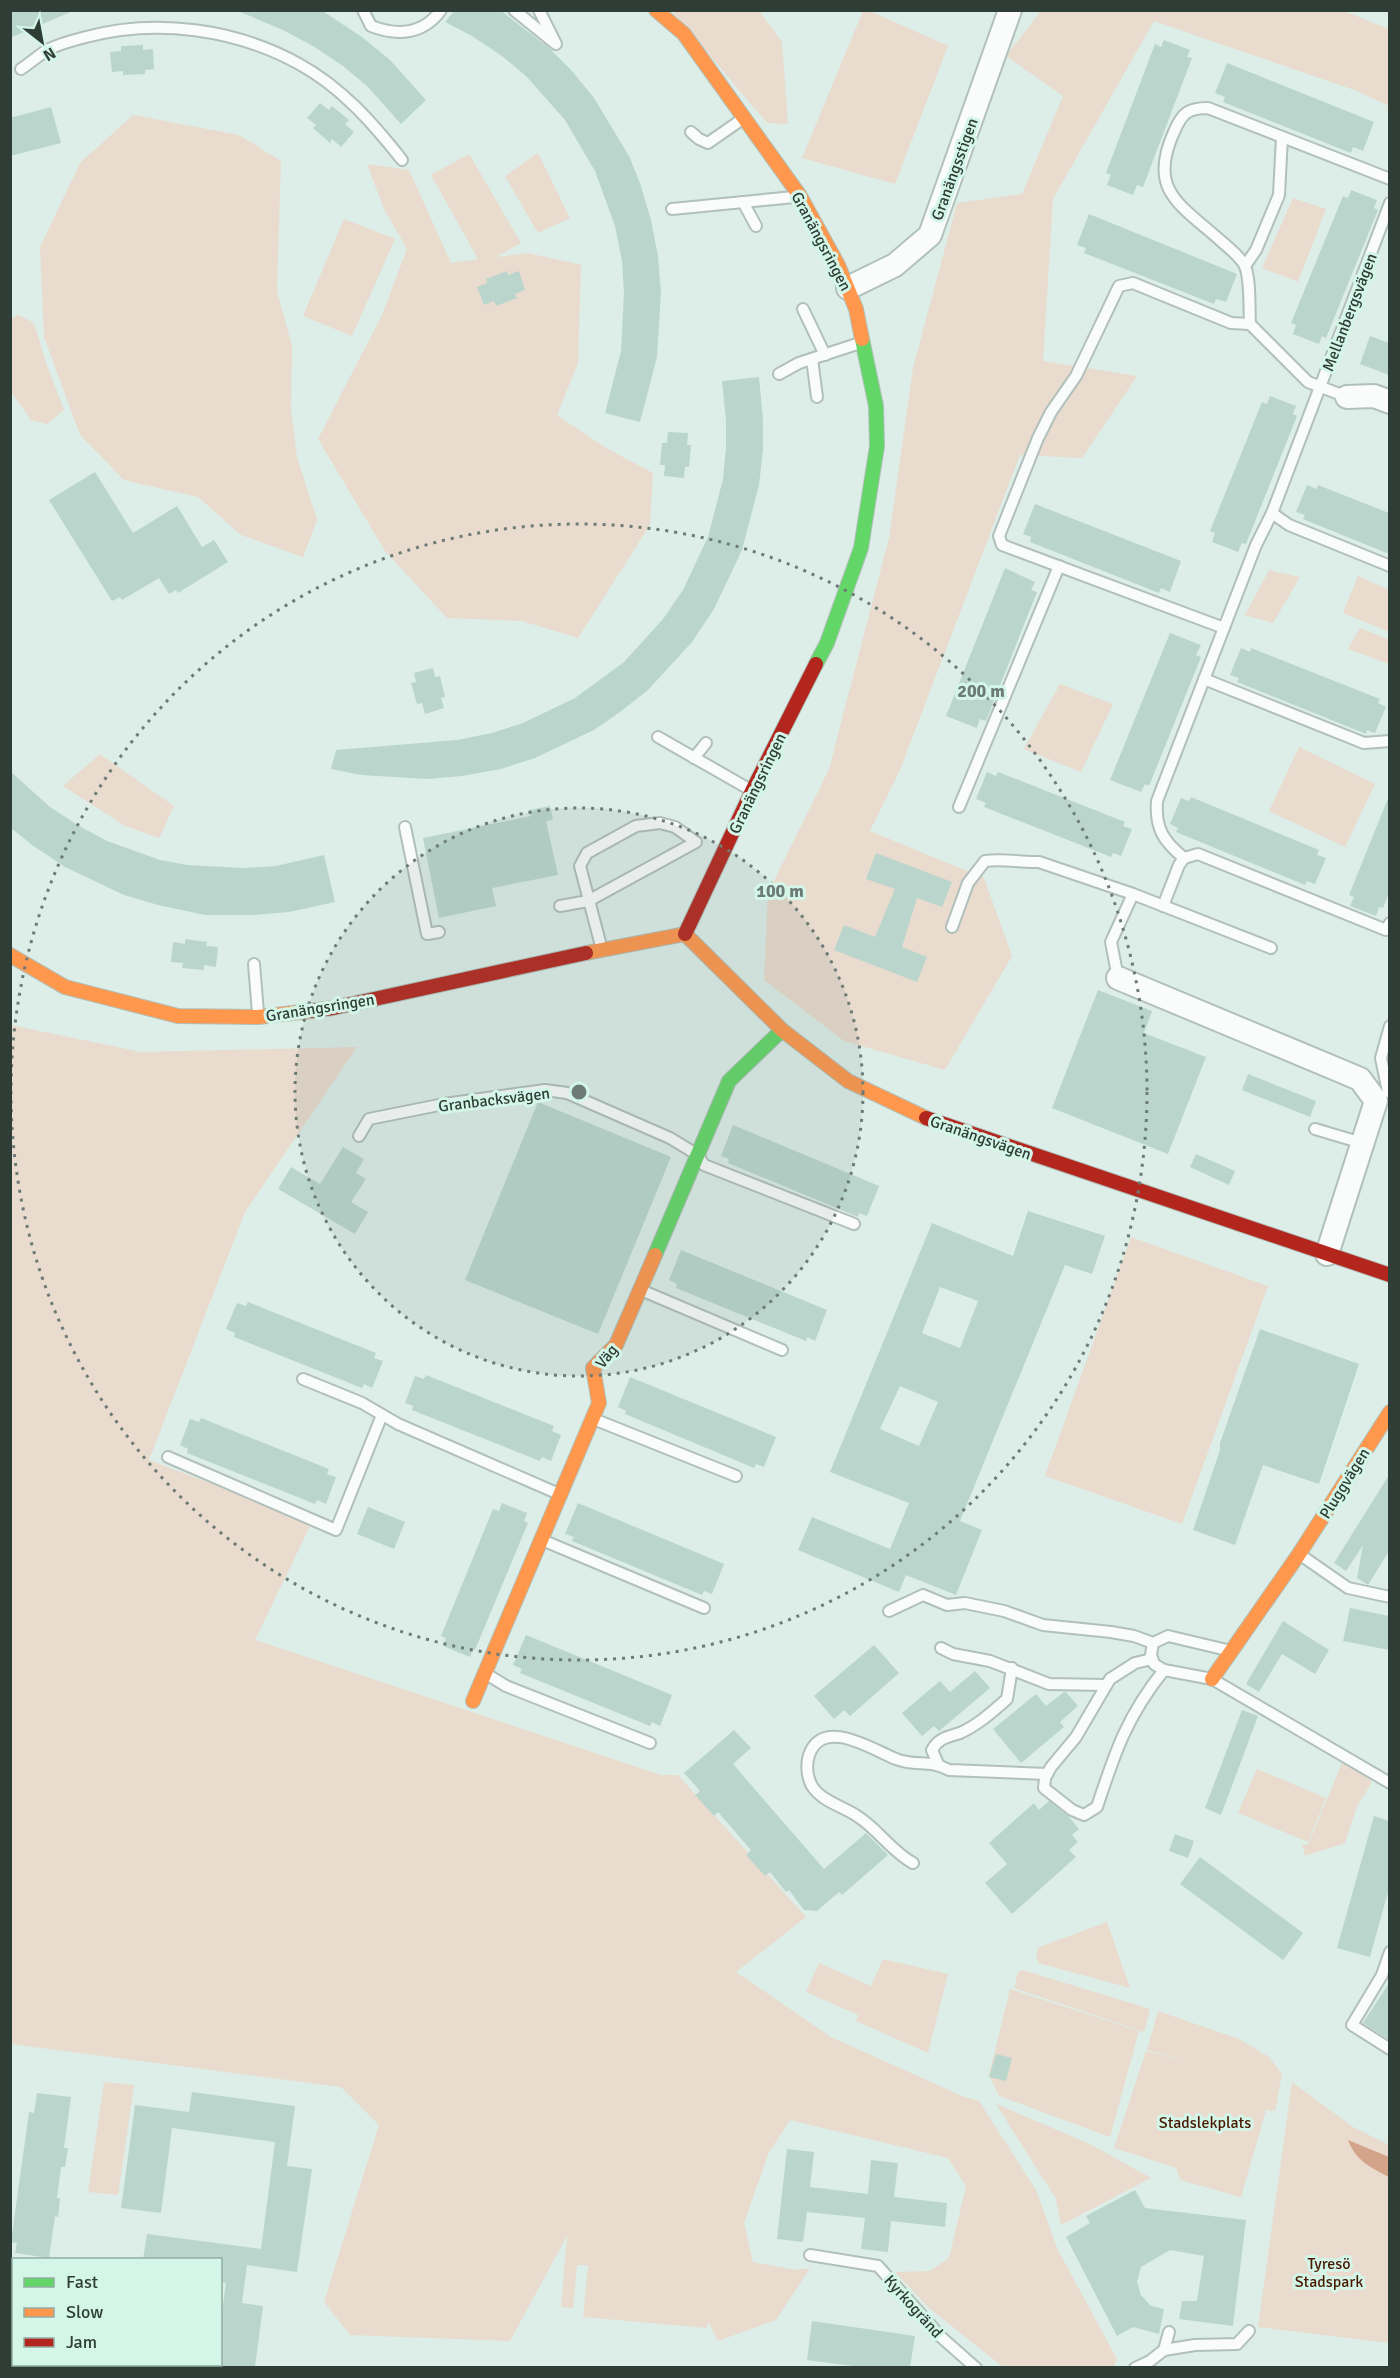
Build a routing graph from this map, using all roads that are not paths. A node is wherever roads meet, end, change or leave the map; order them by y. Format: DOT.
graph roads {
  1 [pos="363,10"];
  2 [pos="441,10"];
  3 [pos="514,10"];
  4 [pos="539,10"];
  5 [pos="656,10"];
  6 [pos="1010,10"];
  7 [pos="21,69"];
  8 [pos="744,119"];
  9 [pos="691,132"];
  10 [pos="1282,137"];
  11 [pos="402,160"];
  12 [pos="1389,179"];
  13 [pos="800,196"];
  14 [pos="743,202"];
  15 [pos="1389,203"];
  16 [pos="672,209"];
  17 [pos="756,226"];
  18 [pos="1245,266"];
  19 [pos="848,288"];
  20 [pos="803,309"];
  21 [pos="1250,324"];
  22 [pos="863,342"];
  23 [pos="825,355"];
  24 [pos="812,359"];
  25 [pos="779,374"];
  26 [pos="1320,387"];
  27 [pos="817,397"];
  28 [pos="1347,397"];
  29 [pos="1389,402"];
  30 [pos="1272,513"];
  31 [pos="1059,566"];
  32 [pos="1389,566"];
  33 [pos="1224,628"];
  34 [pos="1204,679"];
  35 [pos="657,737"];
  36 [pos="1389,741"];
  37 [pos="706,743"];
  38 [pos="694,758"];
  39 [pos="752,791"];
  40 [pos="959,807"];
  41 [pos="405,827"];
  42 [pos="1184,858"];
  43 [pos="1133,894"];
  44 [pos="588,902"];
  45 [pos="560,906"];
  46 [pos="1162,906"];
  47 [pos="952,927"];
  48 [pos="1388,928"];
  49 [pos="439,932"];
  50 [pos="686,934"];
  51 [pos="1271,948"];
  52 [pos="602,949"];
  53 [pos="10,956"];
  54 [pos="254,964"];
  55 [pos="1118,978"];
  56 [pos="258,1017"];
  57 [pos="1389,1026"];
  58 [pos="782,1030"];
  59 [pos="1382,1091"];
  60 [pos="1315,1129"];
  61 [pos="359,1136"];
  62 [pos="1362,1143"];
  63 [pos="698,1155"];
  64 [pos="854,1224"];
  65 [pos="1327,1254"];
  66 [pos="1389,1275"];
  67 [pos="641,1290"];
  68 [pos="782,1350"];
  69 [pos="303,1379"];
  70 [pos="1389,1412"];
  71 [pos="382,1415"];
  72 [pos="593,1418"];
  73 [pos="168,1457"];
  74 [pos="736,1476"];
  75 [pos="559,1494"];
  76 [pos="542,1540"];
  77 [pos="1299,1554"];
  78 [pos="1389,1597"];
  79 [pos="704,1608"];
  80 [pos="889,1611"];
  81 [pos="1153,1643"];
  82 [pos="940,1648"];
  83 [pos="1230,1651"];
  84 [pos="1152,1659"];
  85 [pos="1012,1668"];
  86 [pos="1164,1670"];
  87 [pos="485,1674"];
  88 [pos="1212,1679"];
  89 [pos="1105,1685"];
  90 [pos="473,1701"];
  91 [pos="650,1743"];
  92 [pos="938,1764"];
  93 [pos="1047,1774"];
  94 [pos="1389,1783"];
  95 [pos="913,1863"];
  96 [pos="1389,1952"];
  97 [pos="1389,2049"];
  98 [pos="810,2255"];
  99 [pos="1249,2331"];
  100 [pos="1168,2332"];
  101 [pos="1164,2350"];
  102 [pos="976,2367"];
  103 [pos="1135,2367"];
  1 -- 2 [label="lane"];
  3 -- 4 [label="lane"];
  5 -- 8 [label="street, Granängsringen"];
  6 -- 19 [label="street, Granängsstigen"];
  7 -- 11 [label="lane"];
  8 -- 9 [label="lane"];
  8 -- 13 [label="street, Granängsringen"];
  10 -- 12 [label="lane"];
  10 -- 18 [label="lane"];
  10 -- 18 [label="lane"];
  13 -- 14 [label="lane"];
  13 -- 19 [label="street, Granängsringen"];
  14 -- 16 [label="lane"];
  14 -- 17 [label="lane"];
  15 -- 26 [label="lane, Mellanbergsvägen"];
  18 -- 21 [label="lane"];
  19 -- 22 [label="street, Granängsringen"];
  20 -- 23 [label="lane"];
  21 -- 26 [label="lane, Mellanbergsvägen"];
  21 -- 31 [label="lane"];
  22 -- 23 [label="lane"];
  22 -- 39 [label="street, Granängsringen"];
  23 -- 24 [label="lane"];
  24 -- 25 [label="lane"];
  24 -- 27 [label="lane"];
  26 -- 28 [label="lane, Mellanbergsvägen"];
  26 -- 30 [label="lane, Mellanbergsvägen"];
  28 -- 29 [label="street, Mellanbergsvägen"];
  30 -- 32 [label="lane"];
  30 -- 33 [label="lane, Mellanbergsvägen"];
  31 -- 33 [label="lane"];
  31 -- 40 [label="lane"];
  33 -- 34 [label="lane, Mellanbergsvägen"];
  34 -- 36 [label="lane"];
  34 -- 42 [label="lane, Mellanbergsvägen"];
  35 -- 38 [label="lane"];
  37 -- 38 [label="lane"];
  38 -- 39 [label="lane"];
  39 -- 50 [label="street, Granängsringen"];
  41 -- 49 [label="lane"];
  42 -- 46 [label="lane"];
  42 -- 48 [label="lane"];
  43 -- 46 [label="lane"];
  43 -- 47 [label="lane"];
  43 -- 55 [label="lane"];
  44 -- 44 [label="lane"];
  44 -- 45 [label="lane"];
  44 -- 52 [label="lane"];
  46 -- 51 [label="lane"];
  50 -- 52 [label="street, Granängsringen"];
  50 -- 58 [label="street, Granängsvägen"];
  52 -- 56 [label="street, Granängsringen"];
  53 -- 56 [label="street, Granängsringen"];
  54 -- 56 [label="lane"];
  55 -- 59 [label="street"];
  57 -- 59 [label="lane"];
  58 -- 63 [label="street, Väg"];
  58 -- 65 [label="street, Granängsvägen"];
  59 -- 62 [label="street"];
  60 -- 62 [label="lane"];
  61 -- 63 [label="lane, Granbacksvägen"];
  62 -- 65 [label="street"];
  63 -- 64 [label="lane"];
  63 -- 67 [label="street, Väg"];
  65 -- 66 [label="street, Granängsvägen"];
  67 -- 68 [label="lane"];
  67 -- 72 [label="street, Väg"];
  69 -- 71 [label="lane"];
  70 -- 77 [label="street, Pluggvägen"];
  71 -- 73 [label="lane"];
  71 -- 75 [label="lane"];
  72 -- 74 [label="lane"];
  72 -- 75 [label="street, Väg"];
  75 -- 76 [label="street, Väg"];
  76 -- 79 [label="lane"];
  76 -- 87 [label="street, Väg"];
  77 -- 78 [label="lane"];
  77 -- 83 [label="street, Pluggvägen"];
  80 -- 81 [label="lane"];
  81 -- 83 [label="lane"];
  81 -- 84 [label="lane"];
  82 -- 85 [label="lane"];
  83 -- 88 [label="street, Pluggvägen"];
  84 -- 86 [label="lane"];
  84 -- 89 [label="lane"];
  85 -- 89 [label="lane"];
  85 -- 92 [label="lane"];
  86 -- 88 [label="lane"];
  86 -- 93 [label="lane"];
  87 -- 90 [label="street, Väg"];
  87 -- 91 [label="lane"];
  88 -- 94 [label="lane"];
  89 -- 93 [label="lane"];
  92 -- 93 [label="lane"];
  92 -- 95 [label="lane"];
  96 -- 97 [label="lane"];
  98 -- 102 [label="lane, Kyrkogränd"];
  99 -- 101 [label="lane"];
  100 -- 101 [label="lane"];
  101 -- 103 [label="lane"];
}
